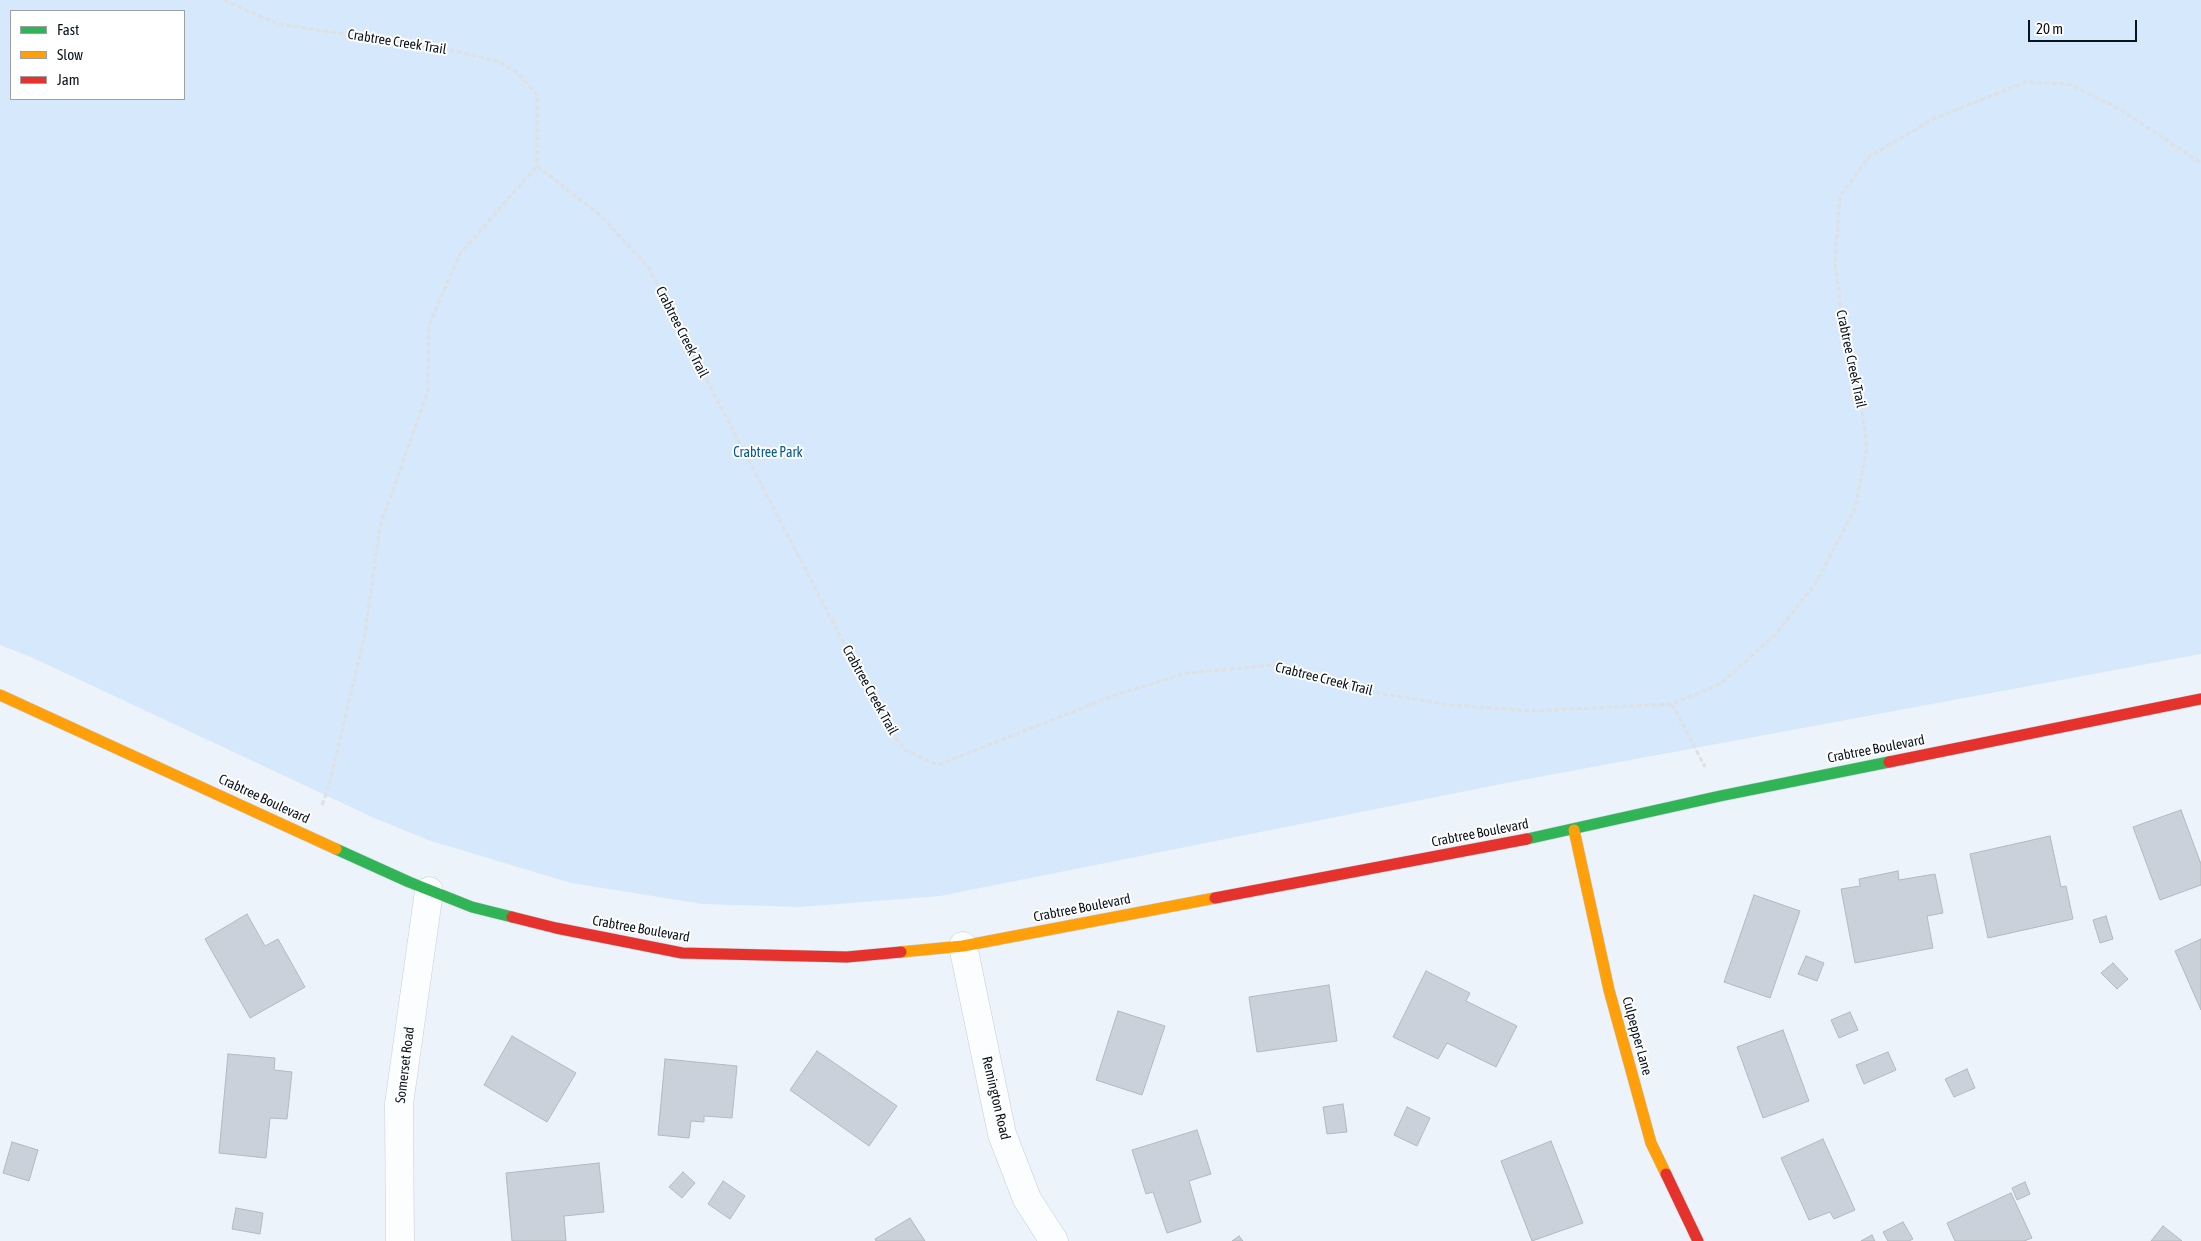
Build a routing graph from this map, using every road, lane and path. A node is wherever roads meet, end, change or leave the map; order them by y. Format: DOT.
graph roads {
  1 [pos="224,0"];
  2 [pos="2201,163"];
  3 [pos="537,166"];
  4 [pos="0,695"];
  5 [pos="2201,699"];
  6 [pos="1672,704"];
  7 [pos="1720,796"];
  8 [pos="1574,830"];
  9 [pos="310,837"];
  10 [pos="429,891"];
  11 [pos="963,946"];
  12 [pos="400,1241"];
  13 [pos="1054,1241"];
  14 [pos="1698,1241"];
  1 -- 3 [label="path, Crabtree Creek Trail"];
  2 -- 6 [label="path, Crabtree Creek Trail"];
  3 -- 6 [label="path, Crabtree Creek Trail"];
  3 -- 9 [label="path"];
  4 -- 9 [label="street, Crabtree Boulevard"];
  5 -- 7 [label="street, Crabtree Boulevard"];
  6 -- 7 [label="path"];
  7 -- 8 [label="street, Crabtree Boulevard"];
  8 -- 11 [label="street, Crabtree Boulevard"];
  8 -- 14 [label="street, Culpepper Lane"];
  9 -- 10 [label="street, Crabtree Boulevard"];
  10 -- 11 [label="street, Crabtree Boulevard"];
  10 -- 12 [label="street, Somerset Road"];
  11 -- 13 [label="street, Remington Road"];
}
